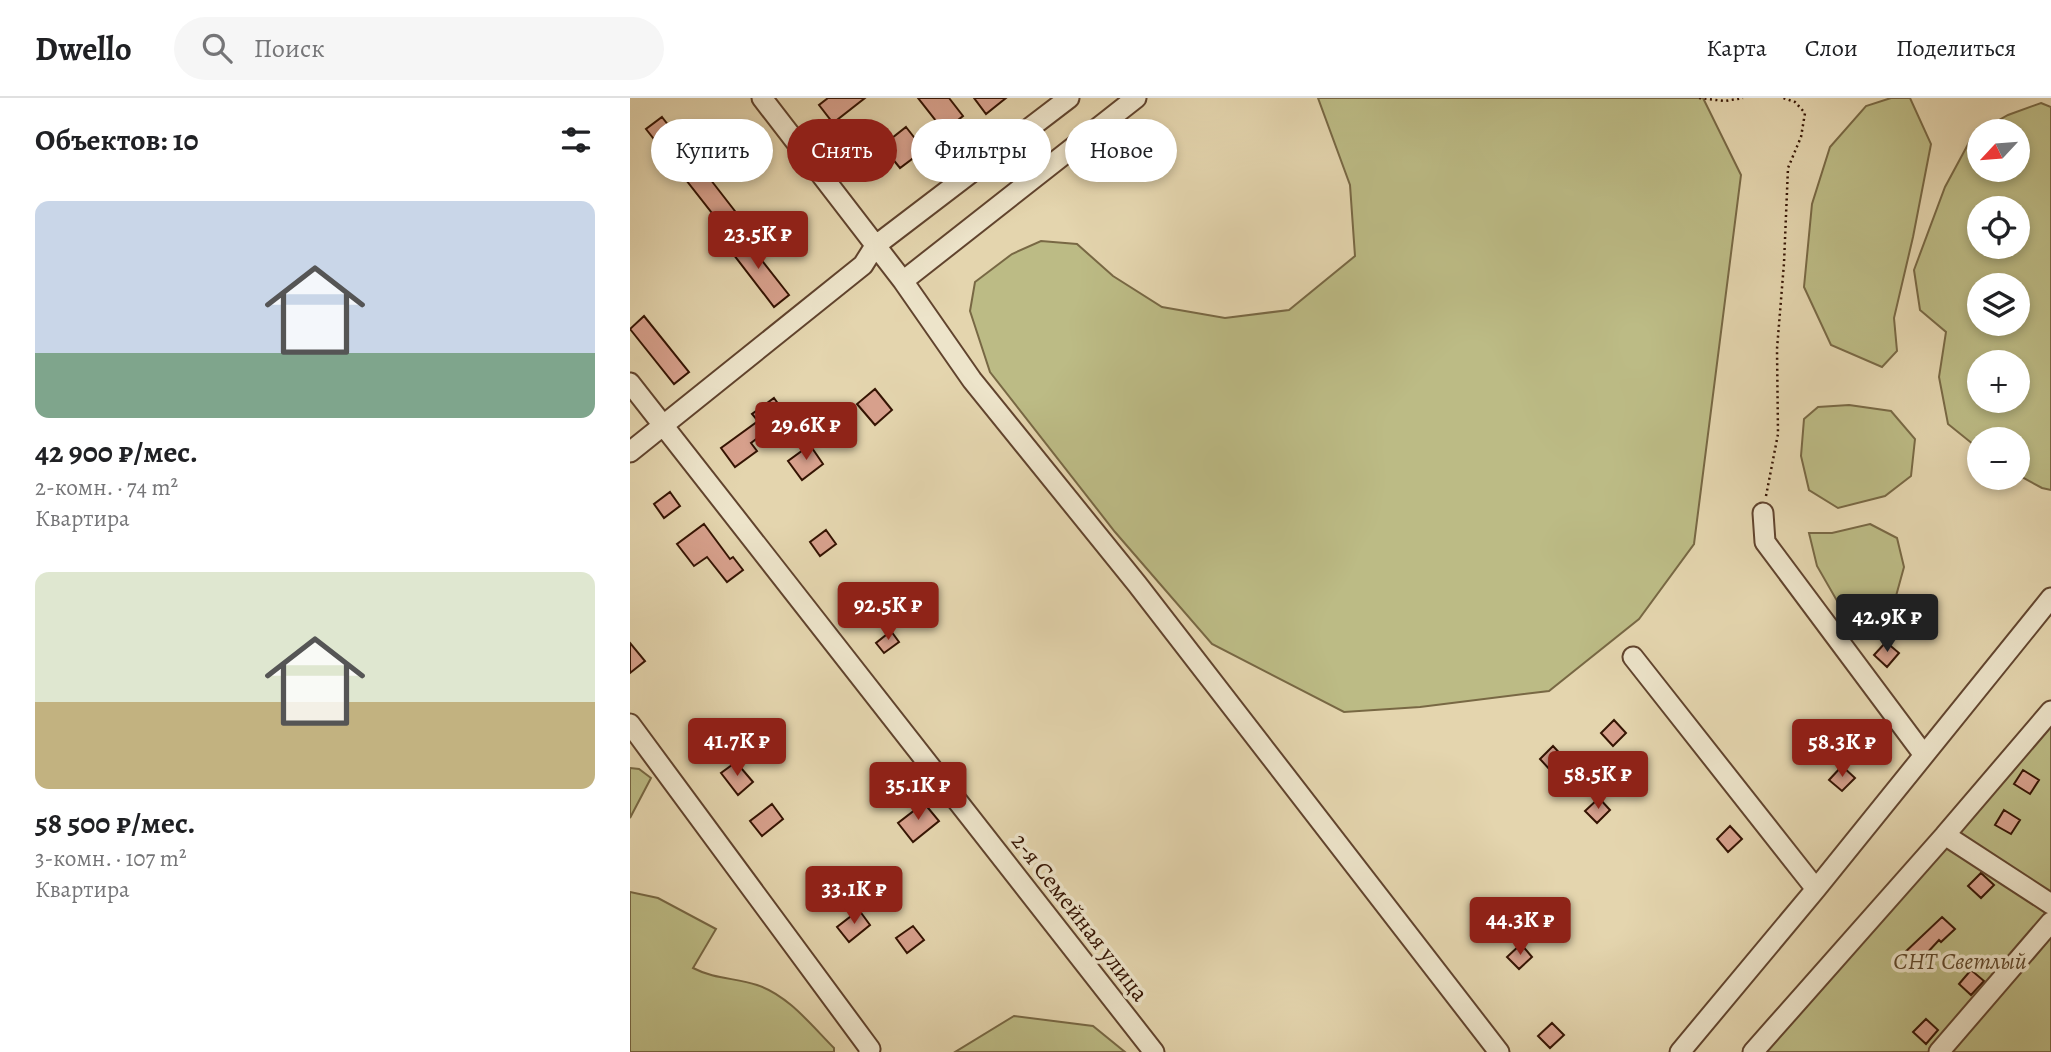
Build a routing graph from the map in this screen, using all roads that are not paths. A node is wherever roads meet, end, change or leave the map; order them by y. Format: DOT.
graph roads {
  1 [pos="762,98"];
  2 [pos="1069,98"];
  3 [pos="1136,98"];
  4 [pos="875,246"];
  5 [pos="903,281"];
  6 [pos="630,383"];
  7 [pos="663,426"];
  8 [pos="630,453"];
  9 [pos="1763,513"];
  10 [pos="2051,598"];
  11 [pos="1633,657"];
  12 [pos="2051,711"];
  13 [pos="630,724"];
  14 [pos="1924,755"];
  15 [pos="1945,835"];
  16 [pos="1816,889"];
  17 [pos="2051,904"];
  18 [pos="2051,922"];
  19 [pos="869,1052"];
  20 [pos="1154,1052"];
  21 [pos="1499,1052"];
  22 [pos="1680,1052"];
  23 [pos="1753,1052"];
  24 [pos="1939,1052"];
  1 -- 4 [label="street"];
  2 -- 4 [label="street"];
  3 -- 5 [label="street"];
  4 -- 5 [label="street"];
  4 -- 7 [label="street"];
  5 -- 21 [label="street"];
  6 -- 7 [label="street, 2-я Семейная улица"];
  7 -- 8 [label="street"];
  7 -- 20 [label="street, 2-я Семейная улица"];
  9 -- 14 [label="street"];
  10 -- 14 [label="street"];
  11 -- 16 [label="street"];
  12 -- 15 [label="street"];
  13 -- 19 [label="street"];
  14 -- 16 [label="street"];
  15 -- 17 [label="street"];
  15 -- 23 [label="street"];
  16 -- 22 [label="street"];
  18 -- 24 [label="street"];
}
